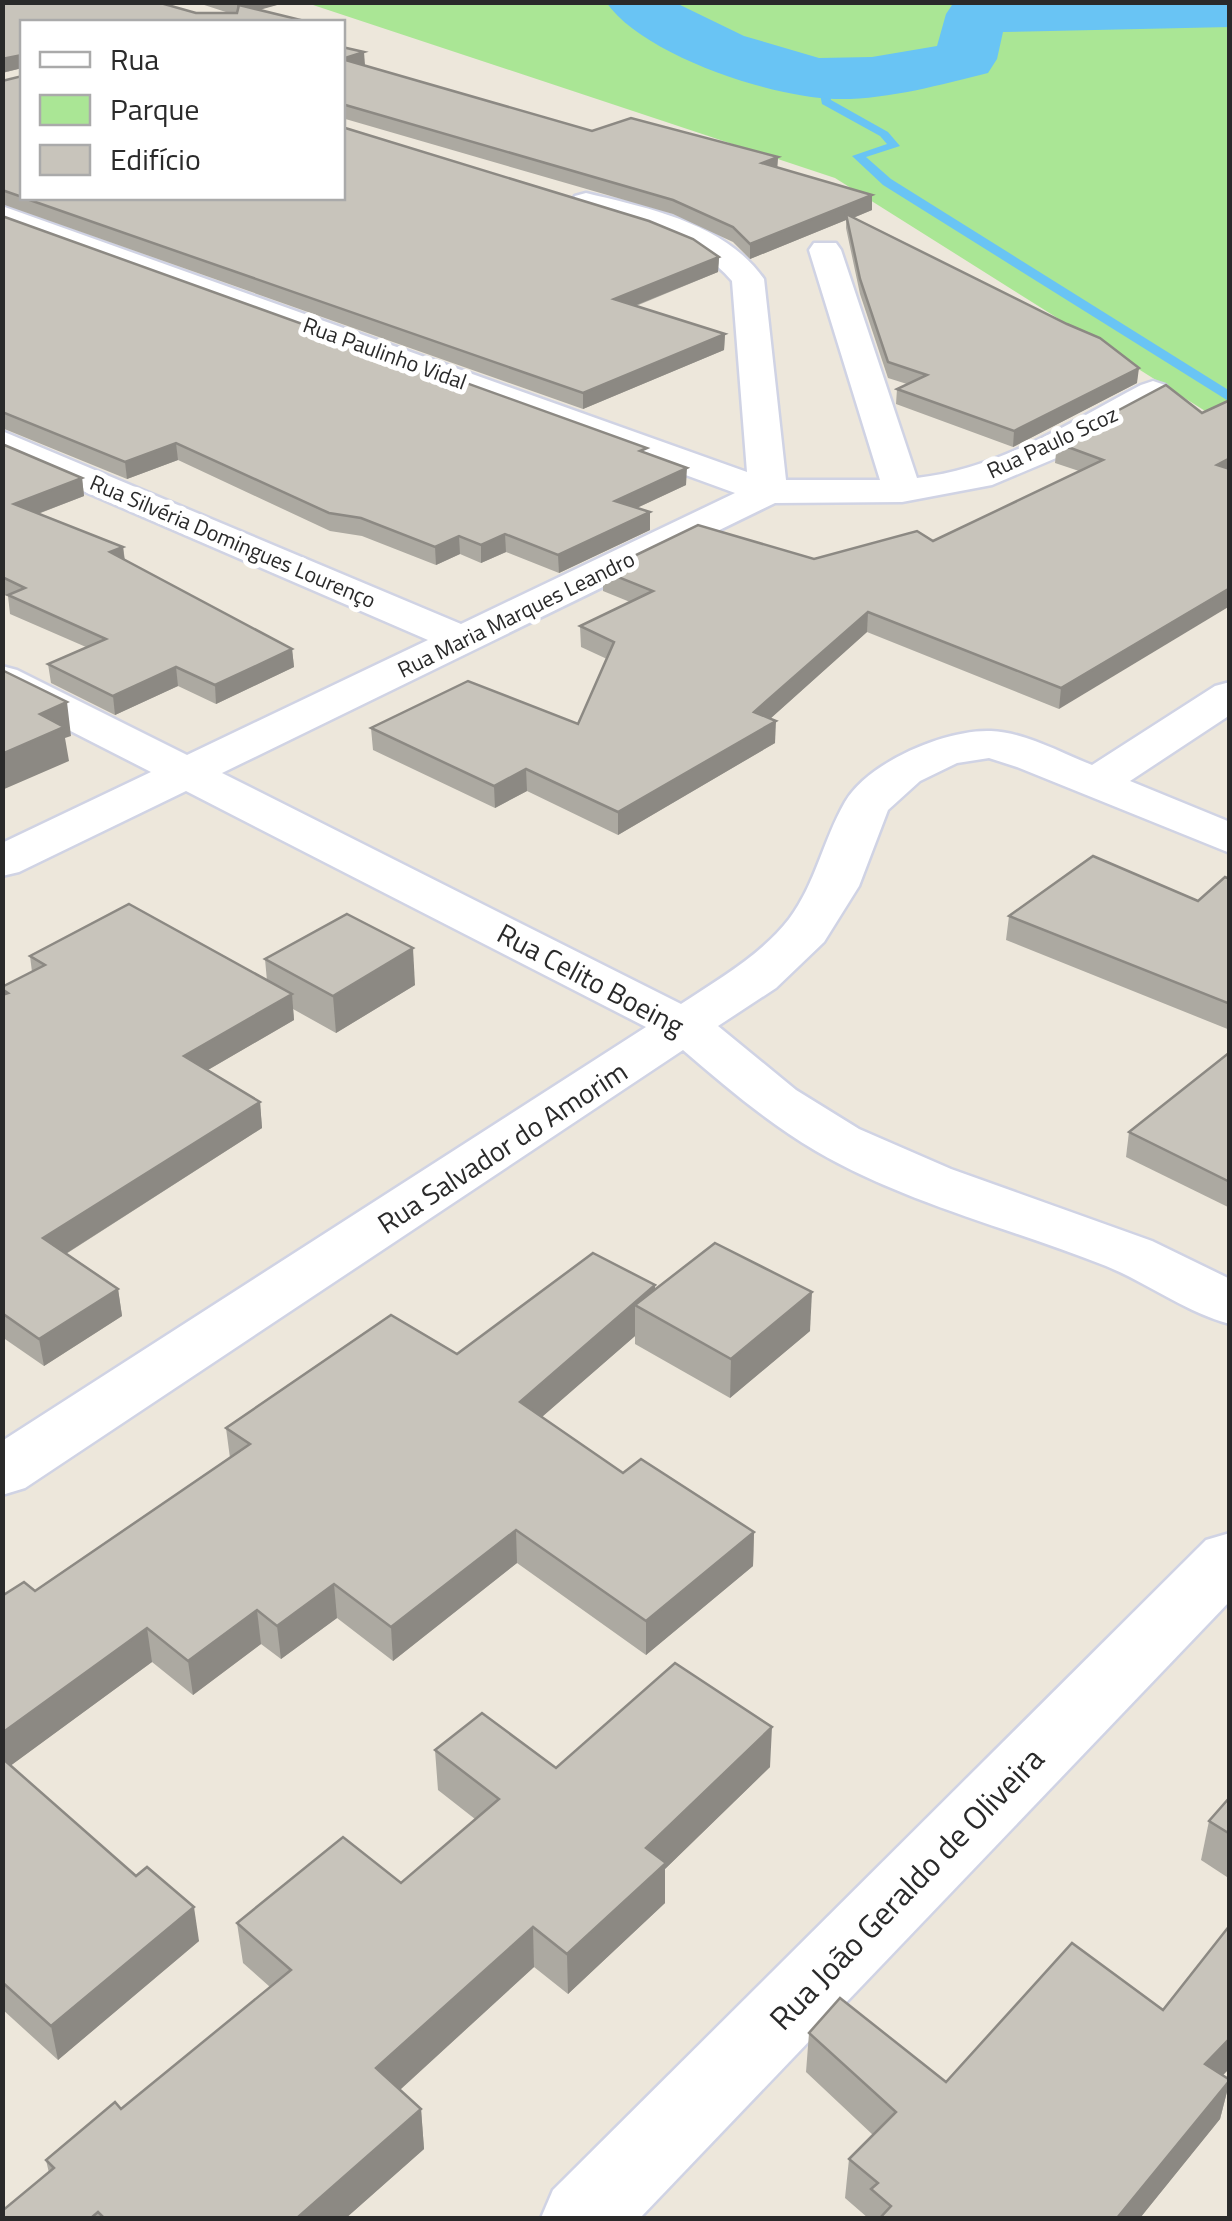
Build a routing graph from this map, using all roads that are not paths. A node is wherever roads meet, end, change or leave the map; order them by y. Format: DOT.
graph roads {
  1 [pos="548,191"];
  2 [pos="2,215"];
  3 [pos="825,250"];
  4 [pos="1154,392"];
  5 [pos="2,442"];
  6 [pos="902,491"];
  7 [pos="768,492"];
  8 [pos="462,640"];
  9 [pos="2,679"];
  10 [pos="1230,695"];
  11 [pos="188,773"];
  12 [pos="1096,783"];
  13 [pos="1230,839"];
  14 [pos="2,862"];
  15 [pos="687,1027"];
  16 [pos="1230,1304"];
  17 [pos="2,1472"];
  18 [pos="1230,1558"];
  19 [pos="582,2218"];
  1 -- 7 [label="street"];
  2 -- 7 [label="street, Rua Paulinho Vidal"];
  3 -- 6 [label="street"];
  4 -- 6 [label="street, Rua Paulo Scoz"];
  5 -- 8 [label="street, Rua Silvéria Domingues Lourenço"];
  6 -- 7 [label="street, Rua Paulo Scoz"];
  7 -- 8 [label="street, Rua Maria Marques Leandro"];
  8 -- 11 [label="street, Rua Maria Marques Leandro"];
  9 -- 11 [label="street, Rua Celito Boeing"];
  10 -- 12 [label="street"];
  11 -- 14 [label="street, Rua Maria Marques Leandro"];
  11 -- 15 [label="street, Rua Celito Boeing"];
  12 -- 13 [label="street"];
  12 -- 15 [label="street, Rua Salvador do Amorim"];
  15 -- 16 [label="street, Rua Celito Boeing"];
  15 -- 17 [label="street, Rua Salvador do Amorim"];
  18 -- 19 [label="street, Rua João Geraldo de Oliveira"];
}
